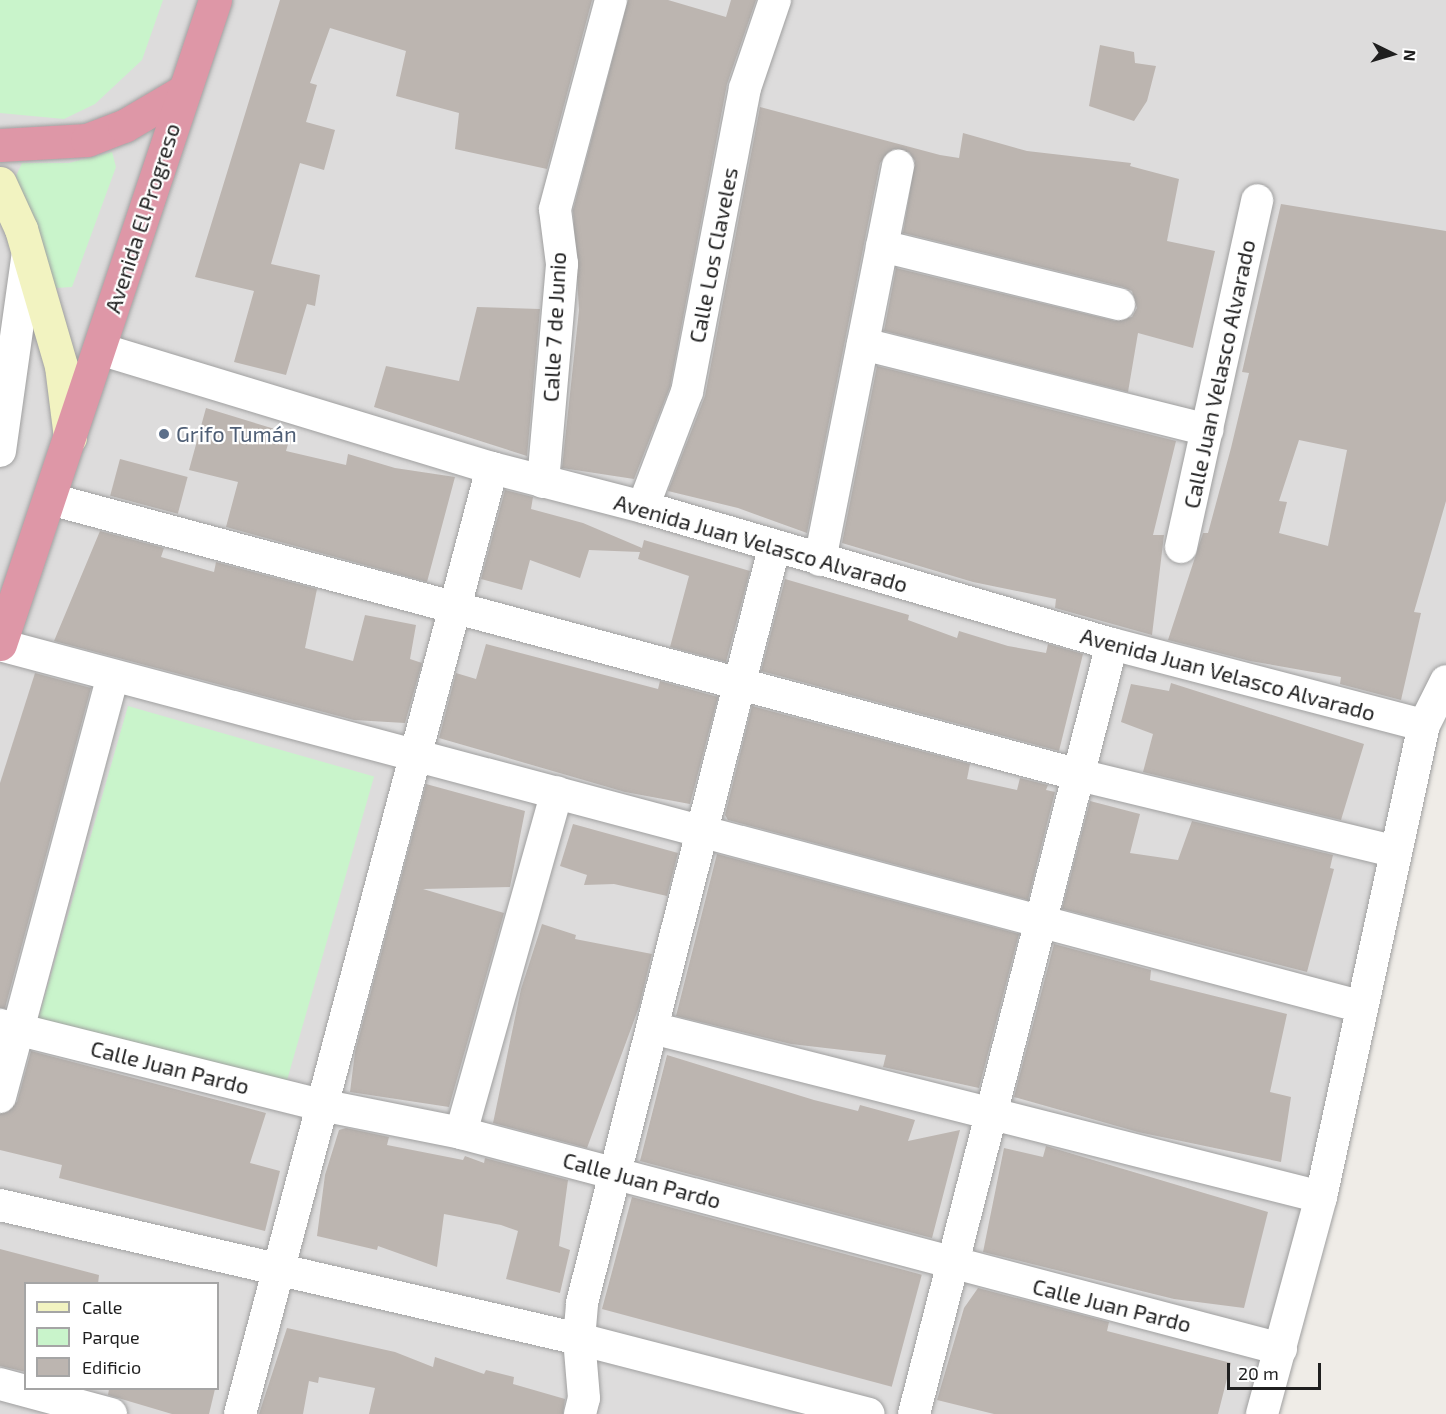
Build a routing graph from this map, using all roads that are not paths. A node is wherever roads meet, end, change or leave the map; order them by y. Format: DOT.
graph roads {
  1 [pos="610,0"];
  2 [pos="775,0"];
  3 [pos="213,2"];
  4 [pos="182,92"];
  5 [pos="0,145"];
  6 [pos="898,166"];
  7 [pos="0,183"];
  8 [pos="1257,200"];
  9 [pos="882,246"];
  10 [pos="28,253"];
  11 [pos="1119,304"];
  12 [pos="863,344"];
  13 [pos="100,349"];
  14 [pos="1207,430"];
  15 [pos="70,437"];
  16 [pos="0,451"];
  17 [pos="492,468"];
  18 [pos="543,482"];
  19 [pos="50,500"];
  20 [pos="643,507"];
  21 [pos="1181,547"];
  22 [pos="774,548"];
  23 [pos="820,560"];
  24 [pos="457,608"];
  25 [pos="0,644"];
  26 [pos="1112,644"];
  27 [pos="113,676"];
  28 [pos="1446,681"];
  29 [pos="740,684"];
  30 [pos="1424,726"];
  31 [pos="413,757"];
  32 [pos="1078,775"];
  33 [pos="557,792"];
  34 [pos="701,831"];
  35 [pos="1394,851"];
  36 [pos="1040,918"];
  37 [pos="1362,1007"];
  38 [pos="10,1027"];
  39 [pos="652,1028"];
  40 [pos="0,1097"];
  41 [pos="321,1105"];
  42 [pos="992,1114"];
  43 [pos="460,1133"];
  44 [pos="617,1173"];
  45 [pos="1321,1197"];
  46 [pos="0,1205"];
  47 [pos="952,1264"];
  48 [pos="281,1269"];
  49 [pos="579,1339"];
  50 [pos="1281,1349"];
  51 [pos="0,1384"];
  52 [pos="111,1414"];
  53 [pos="240,1414"];
  54 [pos="579,1414"];
  55 [pos="868,1414"];
  56 [pos="914,1414"];
  57 [pos="1262,1414"];
  1 -- 18 [label="street, Calle 7 de Junio"];
  2 -- 20 [label="street, Calle Los Claveles"];
  3 -- 4 [label="highway, Avenida El Progreso"];
  4 -- 5 [label="highway"];
  4 -- 13 [label="highway, Avenida El Progreso"];
  6 -- 9 [label="street"];
  7 -- 10 [label="main road"];
  8 -- 14 [label="street, Calle Juan Velasco Alvarado"];
  9 -- 11 [label="street"];
  9 -- 12 [label="street"];
  10 -- 15 [label="main road"];
  10 -- 16 [label="street"];
  12 -- 14 [label="street"];
  12 -- 23 [label="street"];
  13 -- 15 [label="highway, Avenida El Progreso"];
  13 -- 17 [label="street, Avenida Juan Velasco Alvarado"];
  14 -- 21 [label="street, Calle Juan Velasco Alvarado"];
  15 -- 19 [label="highway, Avenida El Progreso"];
  17 -- 18 [label="street, Avenida Juan Velasco Alvarado"];
  17 -- 24 [label="street"];
  18 -- 20 [label="street, Avenida Juan Velasco Alvarado"];
  19 -- 24 [label="street"];
  19 -- 25 [label="highway, Avenida El Progreso"];
  20 -- 22 [label="street, Avenida Juan Velasco Alvarado"];
  22 -- 23 [label="street, Avenida Juan Velasco Alvarado"];
  22 -- 29 [label="street"];
  23 -- 26 [label="street, Avenida Juan Velasco Alvarado"];
  24 -- 29 [label="street"];
  24 -- 31 [label="street"];
  25 -- 27 [label="street"];
  26 -- 30 [label="street, Avenida Juan Velasco Alvarado"];
  26 -- 32 [label="street"];
  27 -- 31 [label="street"];
  27 -- 38 [label="street"];
  28 -- 30 [label="street"];
  29 -- 32 [label="street"];
  29 -- 34 [label="street"];
  30 -- 35 [label="street"];
  31 -- 33 [label="street"];
  31 -- 41 [label="street"];
  32 -- 35 [label="street"];
  32 -- 36 [label="street"];
  33 -- 34 [label="street"];
  33 -- 43 [label="street"];
  34 -- 36 [label="street"];
  34 -- 39 [label="street"];
  35 -- 37 [label="street"];
  36 -- 37 [label="street"];
  36 -- 42 [label="street"];
  37 -- 45 [label="street"];
  38 -- 40 [label="street"];
  38 -- 41 [label="street, Calle Juan Pardo"];
  39 -- 42 [label="street"];
  39 -- 44 [label="street"];
  41 -- 43 [label="street, Calle Juan Pardo"];
  41 -- 48 [label="street"];
  42 -- 45 [label="street"];
  42 -- 47 [label="street"];
  43 -- 44 [label="street, Calle Juan Pardo"];
  44 -- 47 [label="street, Calle Juan Pardo"];
  44 -- 49 [label="street"];
  45 -- 50 [label="street"];
  46 -- 48 [label="street"];
  47 -- 50 [label="street, Calle Juan Pardo"];
  47 -- 56 [label="street"];
  48 -- 49 [label="street"];
  48 -- 53 [label="street"];
  49 -- 54 [label="street"];
  49 -- 55 [label="street"];
  50 -- 57 [label="street"];
  51 -- 52 [label="street"];
}
